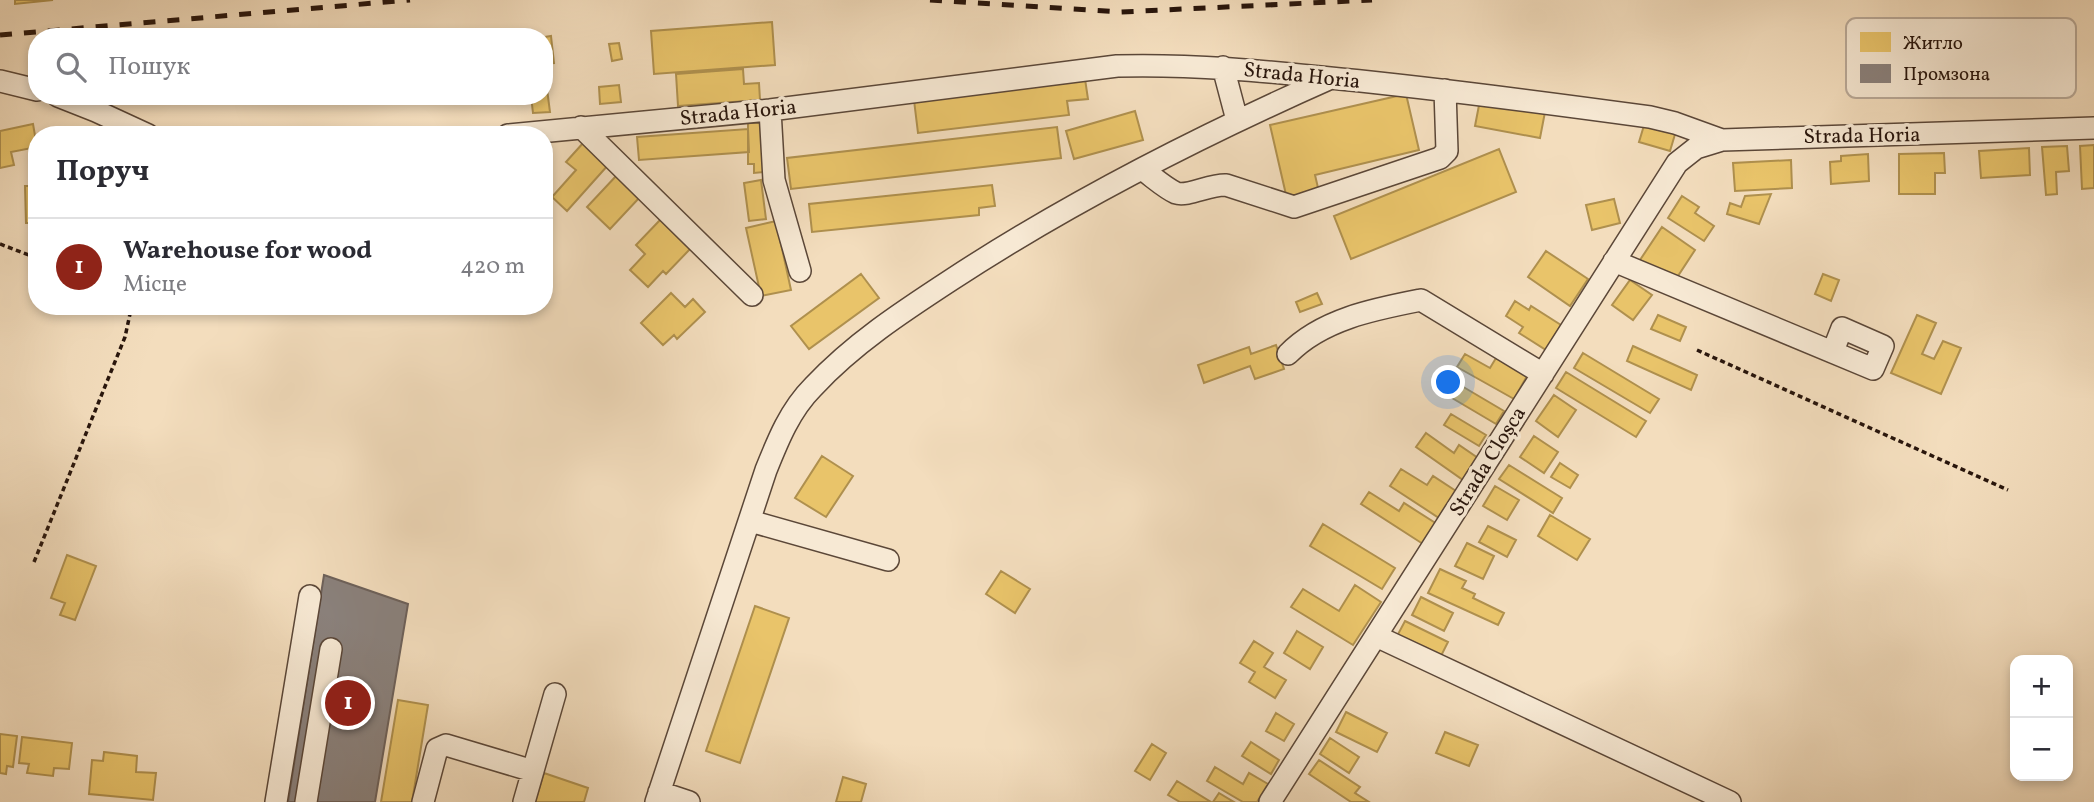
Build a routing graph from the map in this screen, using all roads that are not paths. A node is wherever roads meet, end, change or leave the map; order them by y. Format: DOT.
graph roads {
  1 [pos="1223,67"];
  2 [pos="1331,78"];
  3 [pos="0,81"];
  4 [pos="28,88"];
  5 [pos="1445,89"];
  6 [pos="81,105"];
  7 [pos="770,110"];
  8 [pos="1237,120"];
  9 [pos="128,126"];
  10 [pos="581,127"];
  11 [pos="2094,128"];
  12 [pos="553,130"];
  13 [pos="1721,140"];
  14 [pos="1143,170"];
  15 [pos="1614,261"];
  16 [pos="800,271"];
  17 [pos="752,295"];
  18 [pos="1833,351"];
  19 [pos="1288,354"];
  20 [pos="1543,373"];
  21 [pos="750,521"];
  22 [pos="888,560"];
  23 [pos="310,596"];
  24 [pos="1376,635"];
  25 [pos="331,649"];
  26 [pos="555,694"];
  27 [pos="533,771"];
  28 [pos="658,797"];
  29 [pos="276,802"];
  30 [pos="306,802"];
  31 [pos="423,802"];
  32 [pos="524,802"];
  33 [pos="689,802"];
  34 [pos="1270,802"];
  35 [pos="1730,802"];
  1 -- 2 [label="street, Strada Horia"];
  1 -- 7 [label="street, Strada Horia"];
  1 -- 8 [label="street"];
  2 -- 5 [label="street, Strada Horia"];
  2 -- 8 [label="street"];
  3 -- 4 [label="street"];
  5 -- 13 [label="street, Strada Horia"];
  5 -- 14 [label="street"];
  6 -- 9 [label="street"];
  7 -- 10 [label="street, Strada Horia"];
  7 -- 16 [label="street"];
  8 -- 14 [label="street"];
  10 -- 12 [label="street, Strada Horia"];
  10 -- 17 [label="street"];
  11 -- 13 [label="street, Strada Horia"];
  13 -- 15 [label="street, Strada Cloșca"];
  14 -- 21 [label="street"];
  15 -- 18 [label="street"];
  15 -- 20 [label="street, Strada Cloșca"];
  19 -- 20 [label="street"];
  20 -- 24 [label="street, Strada Cloșca"];
  21 -- 22 [label="street"];
  21 -- 28 [label="street"];
  23 -- 29 [label="street"];
  24 -- 34 [label="street, Strada Cloșca"];
  24 -- 35 [label="street"];
  25 -- 30 [label="street"];
  26 -- 27 [label="street"];
  27 -- 31 [label="street"];
  27 -- 32 [label="street"];
  28 -- 33 [label="street"];
}
